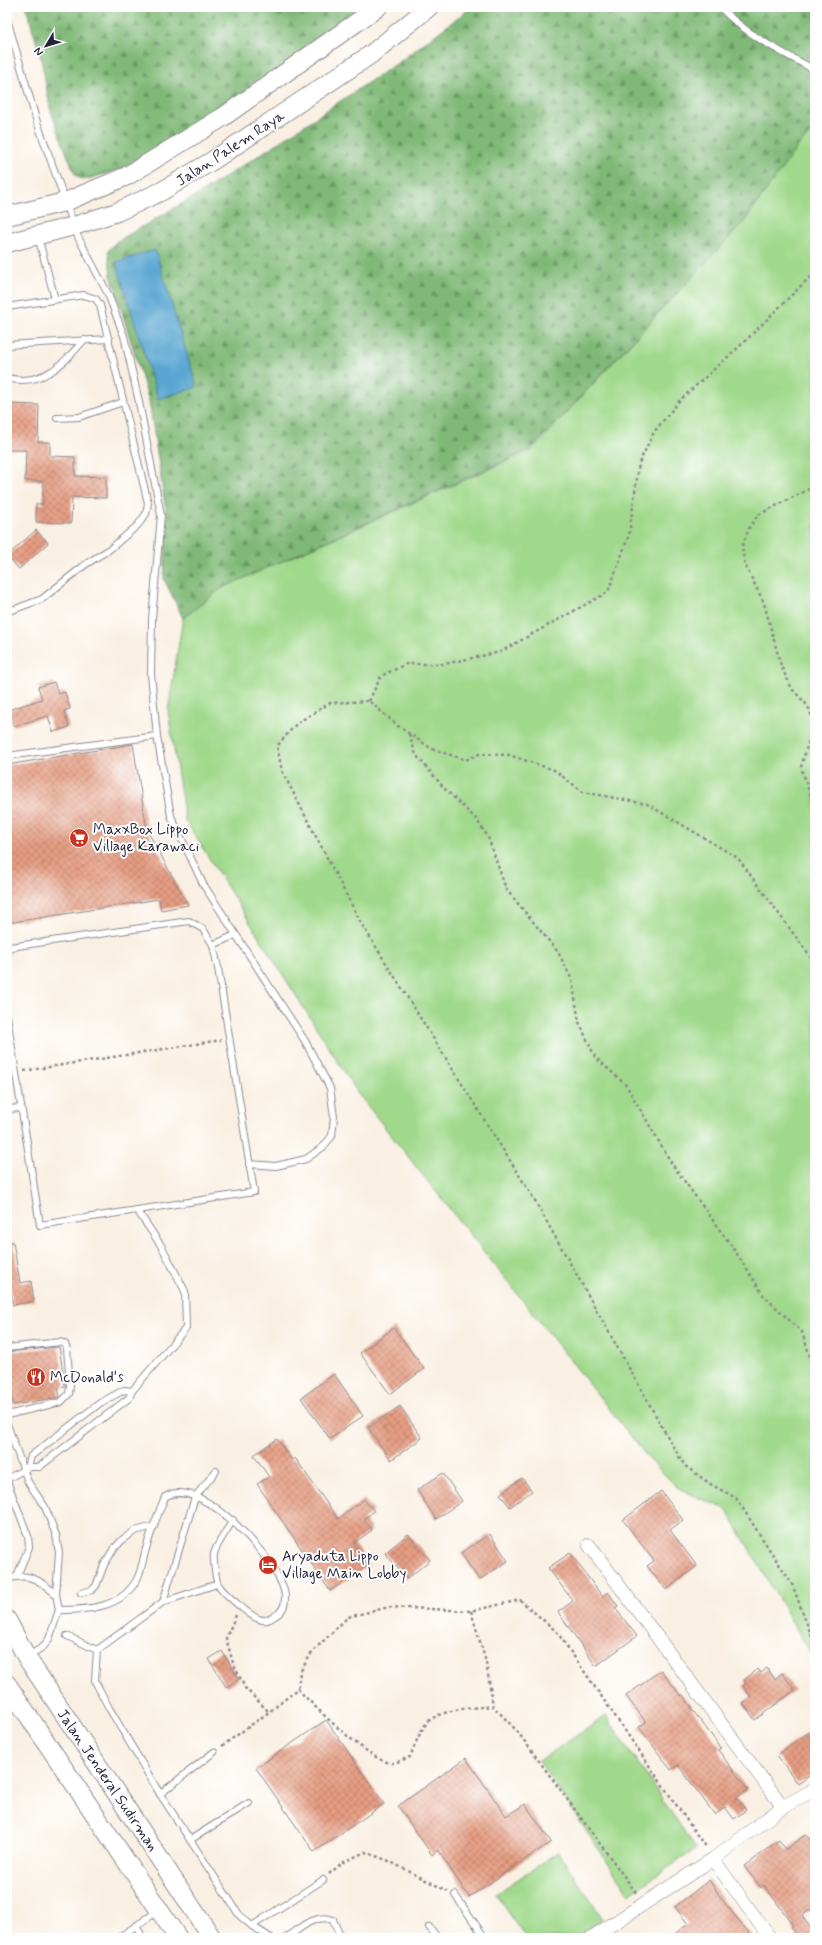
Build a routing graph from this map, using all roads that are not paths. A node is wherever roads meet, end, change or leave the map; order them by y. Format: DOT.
graph roads {
  1 [pos="378,7"];
  2 [pos="429,7"];
  3 [pos="720,7"];
  4 [pos="7,19"];
  5 [pos="815,70"];
  6 [pos="65,202"];
  7 [pos="7,216"];
  8 [pos="74,226"];
  9 [pos="37,235"];
  10 [pos="7,243"];
  11 [pos="55,299"];
  12 [pos="7,307"];
  13 [pos="109,339"];
  14 [pos="84,340"];
  15 [pos="7,345"];
  16 [pos="7,378"];
  17 [pos="123,402"];
  18 [pos="57,418"];
  19 [pos="7,612"];
  20 [pos="157,736"];
  21 [pos="7,756"];
  22 [pos="235,935"];
  23 [pos="213,945"];
  24 [pos="7,953"];
  25 [pos="7,1017"];
  26 [pos="21,1108"];
  27 [pos="7,1109"];
  28 [pos="249,1164"];
  29 [pos="137,1210"];
  30 [pos="7,1348"];
  31 [pos="132,1391"];
  32 [pos="7,1415"];
  33 [pos="7,1424"];
  34 [pos="26,1469"];
  35 [pos="216,1471"];
  36 [pos="7,1480"];
  37 [pos="195,1497"];
  38 [pos="233,1520"];
  39 [pos="154,1526"];
  40 [pos="589,1545"];
  41 [pos="16,1576"];
  42 [pos="7,1579"];
  43 [pos="217,1584"];
  44 [pos="81,1593"];
  45 [pos="56,1594"];
  46 [pos="163,1602"];
  47 [pos="59,1610"];
  48 [pos="7,1620"];
  49 [pos="67,1636"];
  50 [pos="98,1650"];
  51 [pos="26,1658"];
  52 [pos="8,1687"];
  53 [pos="214,1752"];
  54 [pos="815,1789"];
  55 [pos="160,1794"];
  56 [pos="249,1803"];
  57 [pos="783,1807"];
  58 [pos="190,1840"];
  59 [pos="714,1859"];
  60 [pos="323,1880"];
  61 [pos="454,1895"];
  62 [pos="159,1910"];
  63 [pos="136,1926"];
  64 [pos="252,1926"];
  65 [pos="429,1927"];
  66 [pos="599,1935"];
  67 [pos="118,1938"];
  68 [pos="144,1938"];
  69 [pos="178,1938"];
  70 [pos="212,1938"];
  71 [pos="271,1938"];
  72 [pos="286,1938"];
  73 [pos="341,1938"];
  74 [pos="438,1938"];
  75 [pos="485,1938"];
  76 [pos="770,1938"];
  1 -- 6 [label="street, Jalan Palem Raya"];
  2 -- 8 [label="street, Jalan Palem Raya"];
  3 -- 5 [label="lane"];
  4 -- 6 [label="lane"];
  6 -- 7 [label="street, Jalan Palem Raya"];
  6 -- 8 [label="lane"];
  8 -- 9 [label="street, Jalan Palem Raya"];
  8 -- 20 [label="lane"];
  9 -- 10 [label="street, Jalan Palem Raya"];
  9 -- 11 [label="lane"];
  11 -- 12 [label="lane"];
  11 -- 13 [label="lane"];
  13 -- 14 [label="lane"];
  13 -- 17 [label="lane"];
  14 -- 15 [label="lane"];
  14 -- 16 [label="lane"];
  17 -- 18 [label="lane"];
  17 -- 19 [label="lane"];
  20 -- 21 [label="lane"];
  20 -- 22 [label="lane"];
  22 -- 23 [label="lane"];
  22 -- 28 [label="lane"];
  23 -- 24 [label="lane"];
  23 -- 28 [label="lane"];
  25 -- 26 [label="lane"];
  26 -- 27 [label="lane"];
  26 -- 29 [label="lane"];
  28 -- 29 [label="lane"];
  29 -- 31 [label="lane"];
  30 -- 32 [label="lane"];
  31 -- 34 [label="lane"];
  31 -- 34 [label="lane"];
  33 -- 34 [label="lane"];
  34 -- 36 [label="lane"];
  34 -- 45 [label="lane"];
  35 -- 37 [label="lane"];
  36 -- 41 [label="lane"];
  37 -- 38 [label="lane"];
  37 -- 39 [label="lane"];
  37 -- 46 [label="lane"];
  38 -- 43 [label="lane"];
  38 -- 43 [label="lane"];
  39 -- 44 [label="lane"];
  39 -- 47 [label="lane"];
  40 -- 57 [label="street"];
  41 -- 42 [label="lane"];
  41 -- 45 [label="lane"];
  43 -- 46 [label="lane"];
  45 -- 47 [label="lane"];
  46 -- 50 [label="lane"];
  47 -- 51 [label="lane"];
  48 -- 51 [label="street, Jalan Jenderal Sudirman"];
  49 -- 50 [label="lane"];
  50 -- 55 [label="lane"];
  51 -- 70 [label="street, Jalan Jenderal Sudirman"];
  52 -- 62 [label="street, Jalan Jenderal Sudirman"];
  53 -- 55 [label="lane"];
  54 -- 57 [label="street"];
  55 -- 58 [label="lane"];
  56 -- 58 [label="lane"];
  57 -- 59 [label="street"];
  58 -- 64 [label="lane"];
  59 -- 66 [label="street"];
  59 -- 76 [label="street"];
  60 -- 64 [label="lane"];
  61 -- 75 [label="lane"];
  62 -- 63 [label="lane"];
  62 -- 69 [label="street, Jalan Jenderal Sudirman"];
  63 -- 67 [label="lane"];
  63 -- 68 [label="lane"];
  64 -- 71 [label="lane"];
  65 -- 74 [label="lane"];
  72 -- 73 [label="lane"];
}
